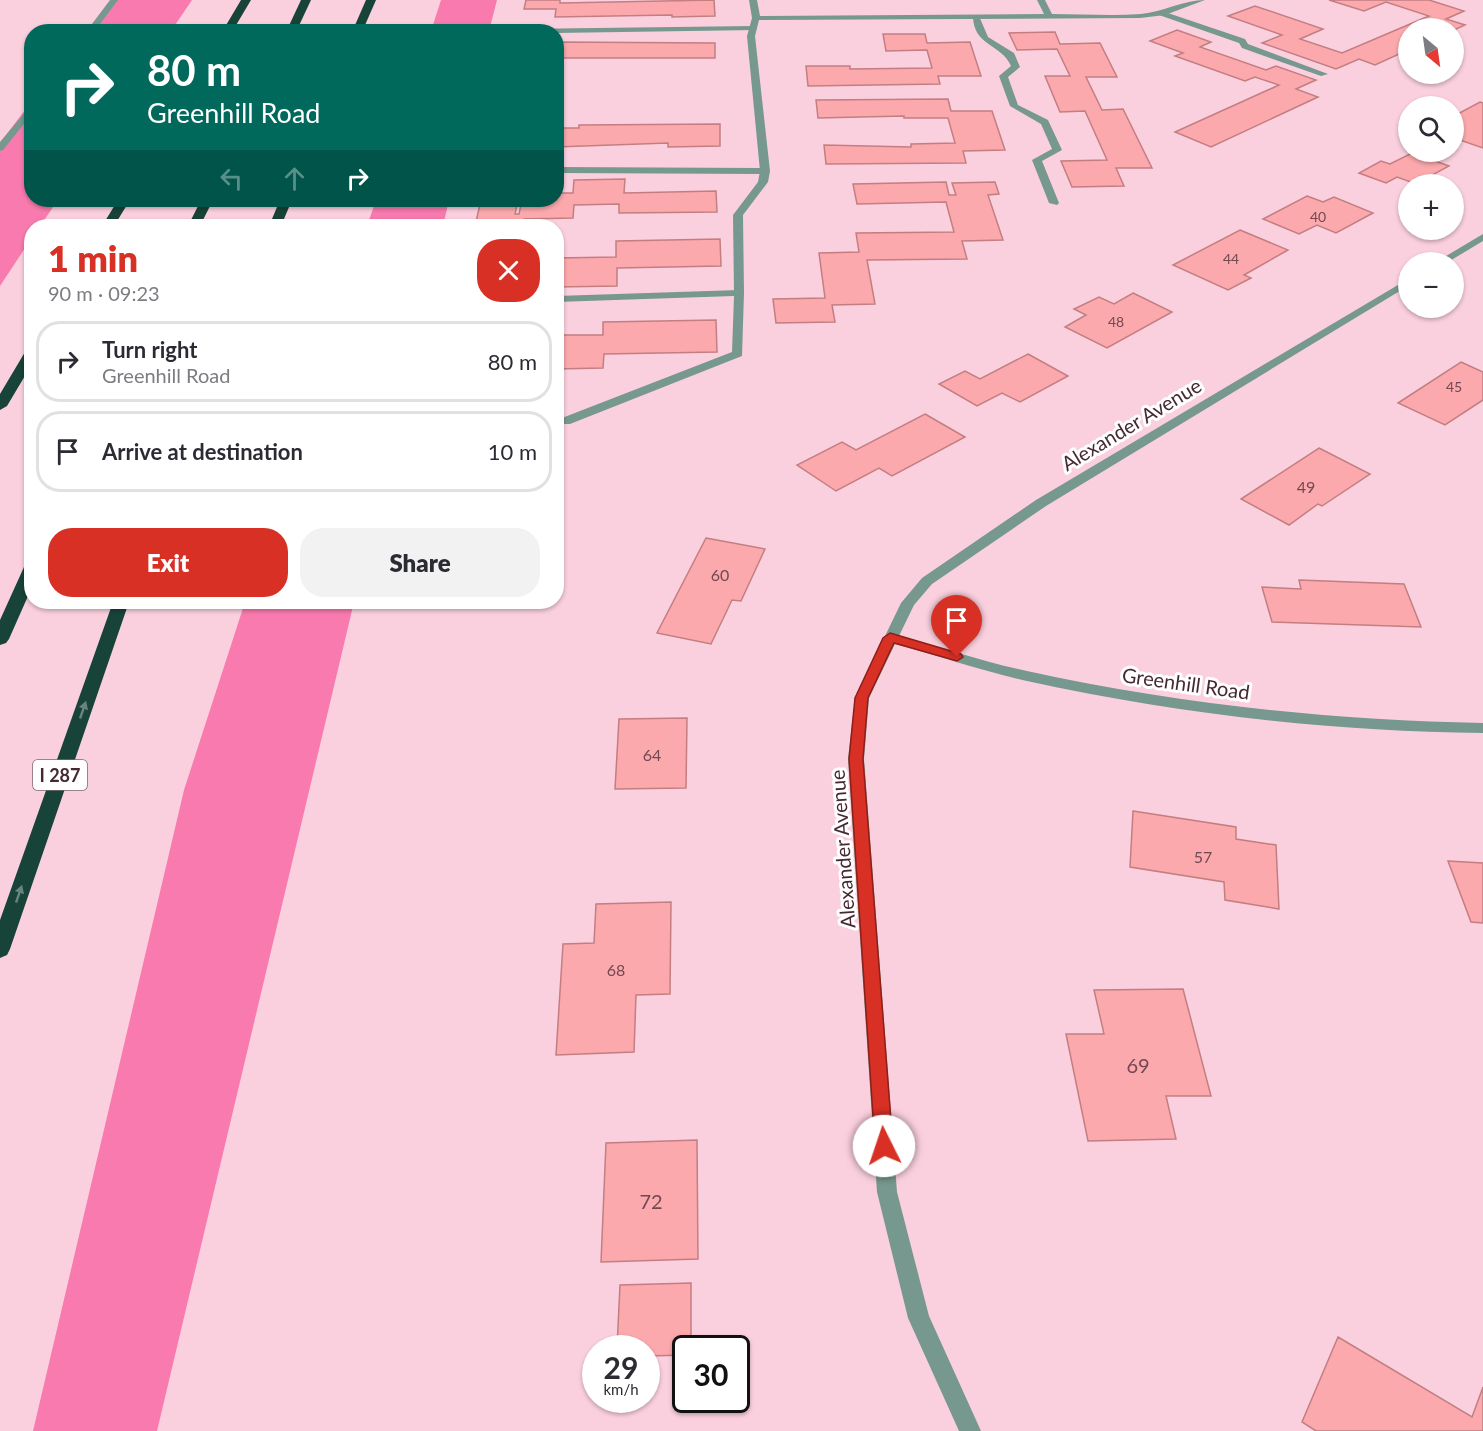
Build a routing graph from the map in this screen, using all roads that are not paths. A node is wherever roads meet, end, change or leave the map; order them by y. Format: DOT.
graph roads {
  1 [pos="114,0"];
  2 [pos="246,0"];
  3 [pos="306,0"];
  4 [pos="370,0"];
  5 [pos="753,0"];
  6 [pos="1041,0"];
  7 [pos="1201,0"];
  8 [pos="1162,13"];
  9 [pos="1049,17"];
  10 [pos="976,18"];
  11 [pos="755,23"];
  12 [pos="96,24"];
  13 [pos="232,24"];
  14 [pos="295,24"];
  15 [pos="360,24"];
  16 [pos="564,29"];
  17 [pos="1324,74"];
  18 [pos="24,117"];
  19 [pos="0,148"];
  20 [pos="564,170"];
  21 [pos="765,171"];
  22 [pos="1054,203"];
  23 [pos="1483,237"];
  24 [pos="1458,252"];
  25 [pos="1398,288"];
  26 [pos="739,293"];
  27 [pos="564,299"];
  28 [pos="24,366"];
  29 [pos="0,406"];
  30 [pos="566,421"];
  31 [pos="24,585"];
  32 [pos="119,609"];
  33 [pos="890,638"];
  34 [pos="0,639"];
  35 [pos="1483,728"];
  36 [pos="0,949"];
  37 [pos="970,1431"];
  1 -- 12 [label="street"];
  2 -- 13 [label="highway"];
  3 -- 14 [label="highway"];
  4 -- 15 [label="highway"];
  5 -- 11 [label="street"];
  6 -- 9 [label="street"];
  7 -- 8 [label="street"];
  8 -- 9 [label="street"];
  8 -- 17 [label="street"];
  9 -- 10 [label="street"];
  10 -- 11 [label="street"];
  10 -- 22 [label="street"];
  11 -- 16 [label="street"];
  11 -- 21 [label="street"];
  18 -- 19 [label="street"];
  20 -- 21 [label="street"];
  21 -- 26 [label="street"];
  23 -- 24 [label="street"];
  25 -- 33 [label="street, Alexander Avenue"];
  26 -- 27 [label="street"];
  26 -- 30 [label="street"];
  28 -- 29 [label="highway"];
  31 -- 34 [label="highway"];
  36 -- 32 [label="highway, I 287, one-way"];
  33 -- 35 [label="street, Greenhill Road"];
  33 -- 37 [label="street, Alexander Avenue"];
}
